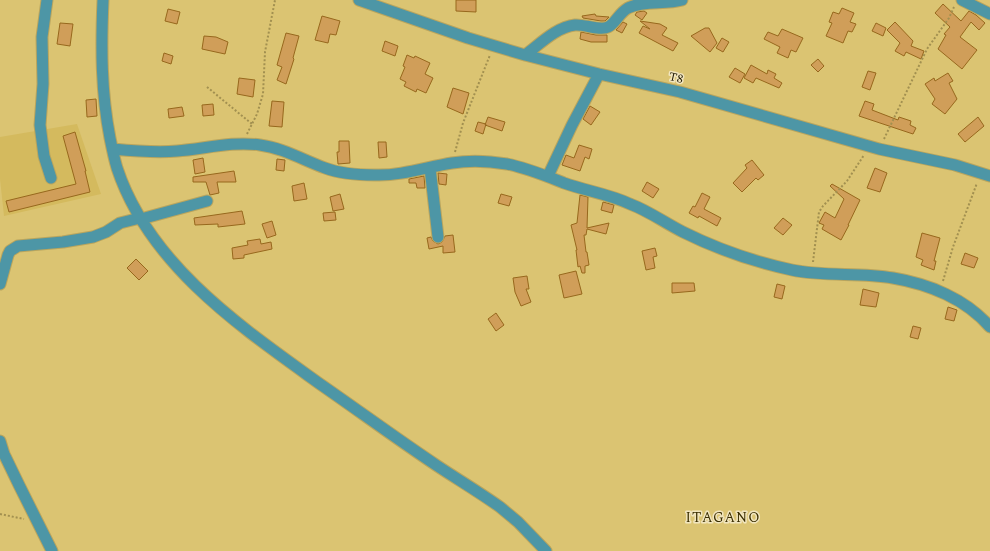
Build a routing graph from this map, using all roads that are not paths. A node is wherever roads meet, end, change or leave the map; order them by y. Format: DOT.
graph roads {
  1 [pos="46,0"];
  2 [pos="103,0"];
  3 [pos="359,0"];
  4 [pos="682,0"];
  5 [pos="958,1"];
  6 [pos="990,14"];
  7 [pos="525,55"];
  8 [pos="599,74"];
  9 [pos="113,149"];
  10 [pos="430,168"];
  11 [pos="985,174"];
  12 [pos="548,176"];
  13 [pos="51,178"];
  14 [pos="207,201"];
  15 [pos="141,218"];
  16 [pos="438,237"];
  17 [pos="0,284"];
  18 [pos="989,323"];
  19 [pos="0,441"];
  20 [pos="52,551"];
  21 [pos="546,551"];
  1 -- 13 [label="street"];
  2 -- 9 [label="street"];
  3 -- 7 [label="street, T8"];
  4 -- 7 [label="street"];
  5 -- 6 [label="street"];
  7 -- 8 [label="street, T8"];
  8 -- 11 [label="street, T8"];
  8 -- 12 [label="street"];
  9 -- 10 [label="street"];
  9 -- 15 [label="street"];
  10 -- 12 [label="street"];
  10 -- 16 [label="street"];
  12 -- 18 [label="street"];
  14 -- 15 [label="street"];
  15 -- 17 [label="street"];
  15 -- 21 [label="street"];
  19 -- 20 [label="street"];
}
